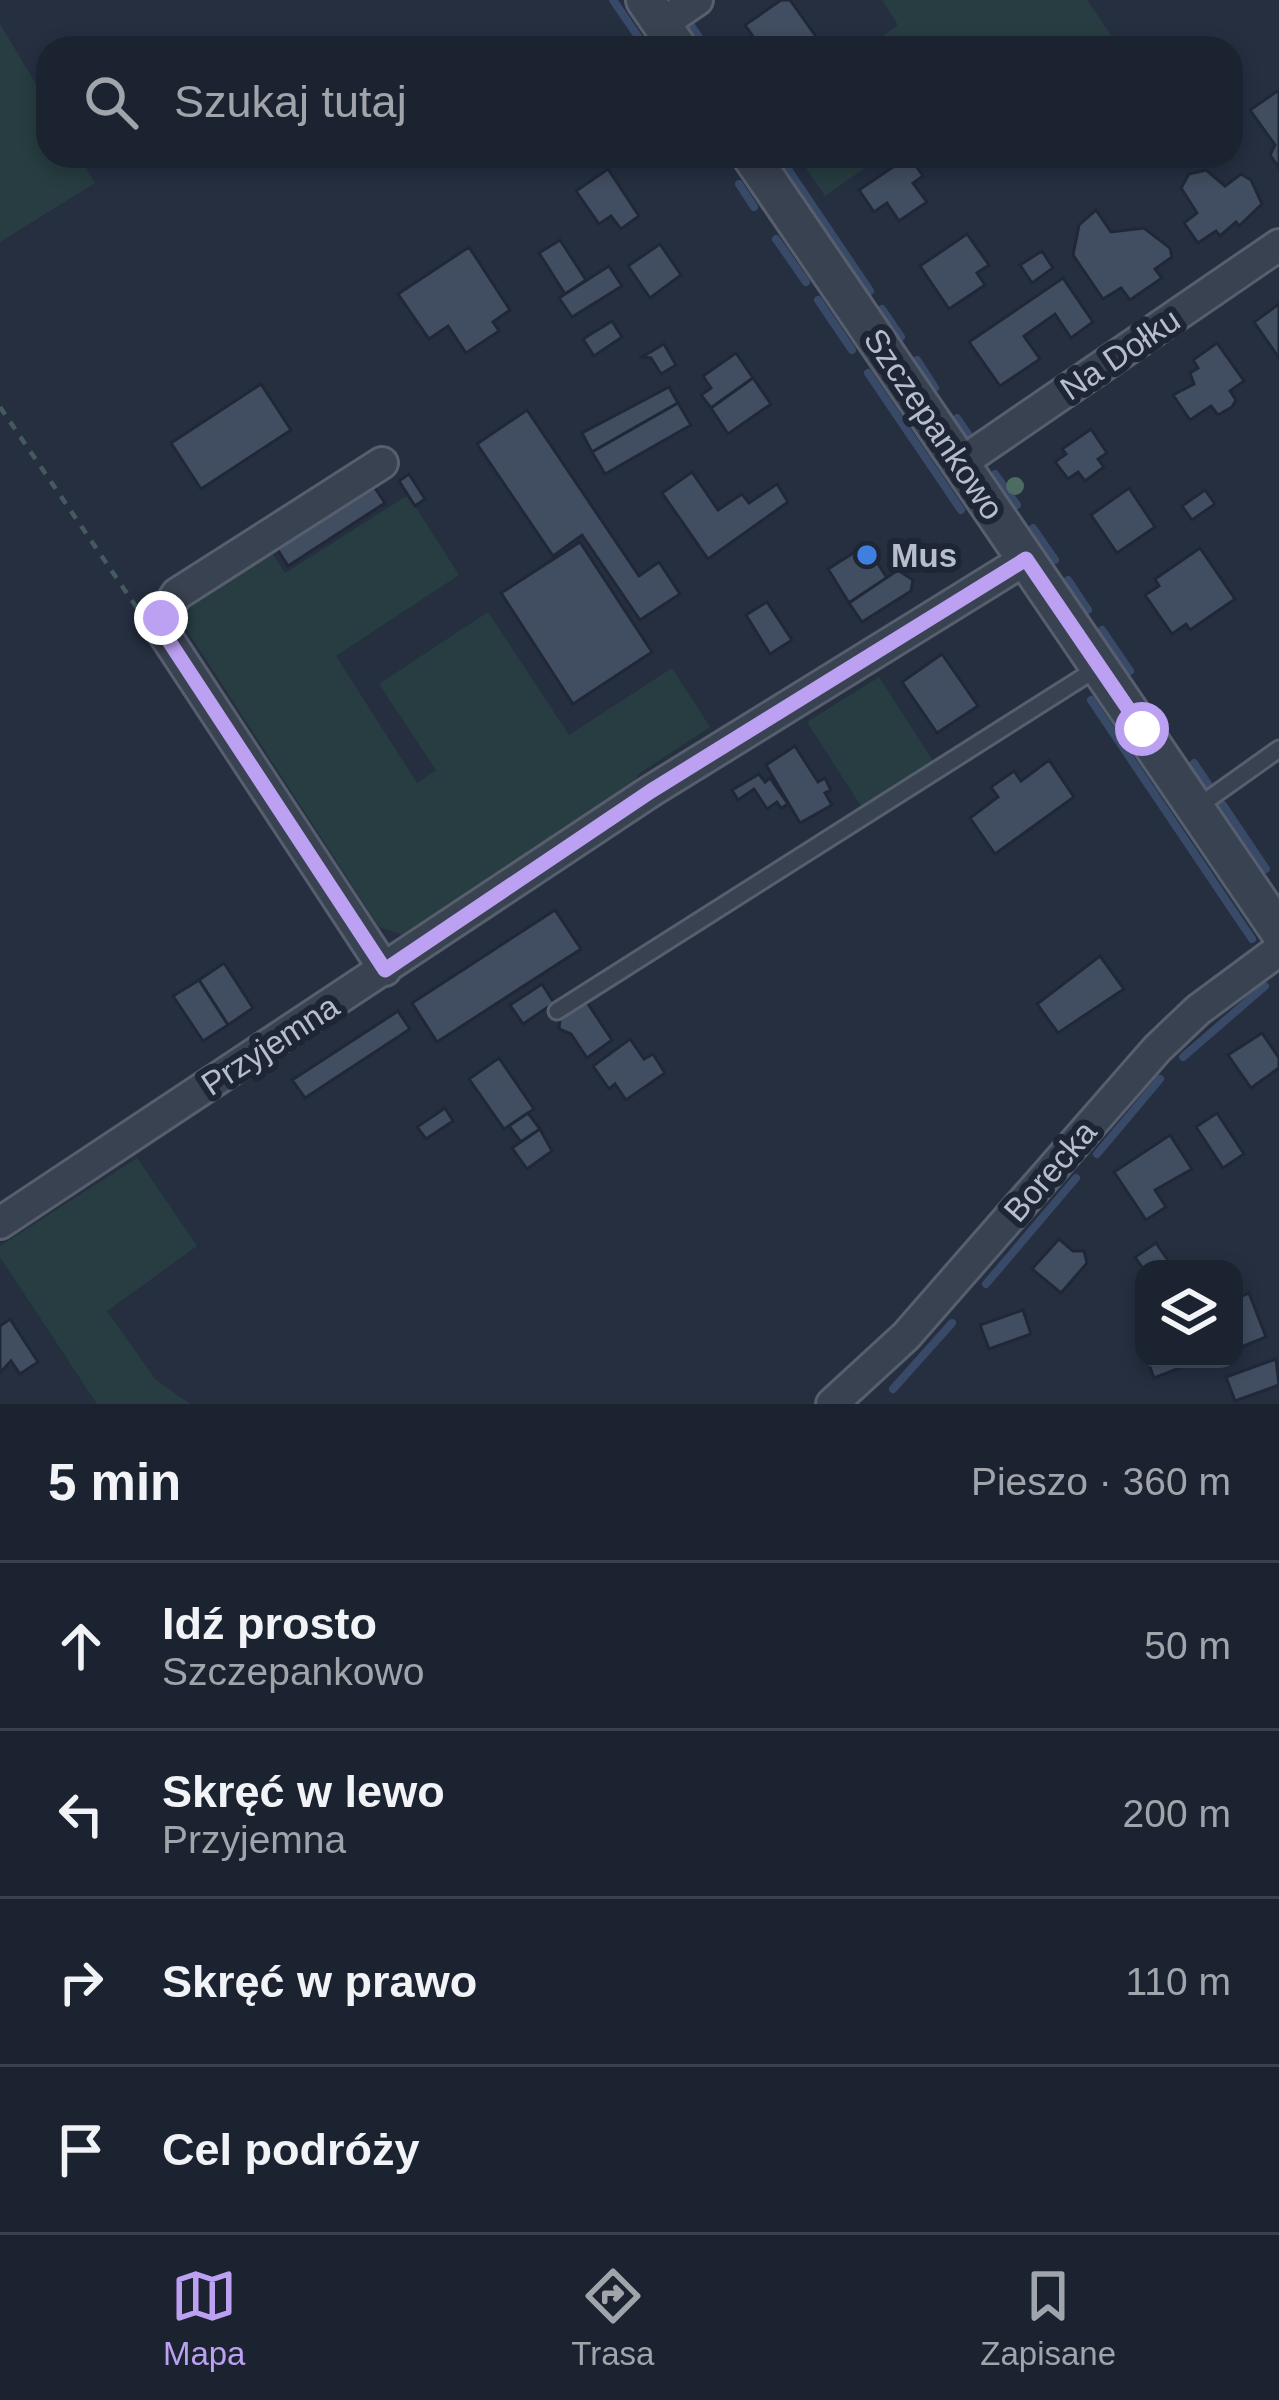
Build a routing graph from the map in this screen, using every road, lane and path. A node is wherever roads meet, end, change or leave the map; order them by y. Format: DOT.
graph roads {
  1 [pos="697,0"];
  2 [pos="662,24"];
  3 [pos="760,168"];
  4 [pos="1279,245"];
  5 [pos="0,407"];
  6 [pos="382,463"];
  7 [pos="961,463"];
  8 [pos="1026,559"];
  9 [pos="163,632"];
  10 [pos="1099,667"];
  11 [pos="1279,749"];
  12 [pos="1196,808"];
  13 [pos="1279,931"];
  14 [pos="1279,950"];
  15 [pos="385,970"];
  16 [pos="557,1011"];
  17 [pos="0,1223"];
  18 [pos="832,1404"];
  1 -- 2 [label="street"];
  3 -- 7 [label="street, Szczepankowo"];
  4 -- 7 [label="street, Na Dołku"];
  5 -- 9 [label="path"];
  6 -- 9 [label="street"];
  7 -- 8 [label="street, Szczepankowo"];
  8 -- 10 [label="street, Szczepankowo"];
  8 -- 15 [label="street, Przyjemna"];
  9 -- 15 [label="street"];
  10 -- 12 [label="street, Szczepankowo"];
  10 -- 16 [label="lane"];
  11 -- 12 [label="lane"];
  12 -- 13 [label="street, Szczepankowo"];
  14 -- 18 [label="street, Borecka"];
  15 -- 17 [label="street, Przyjemna"];
}
